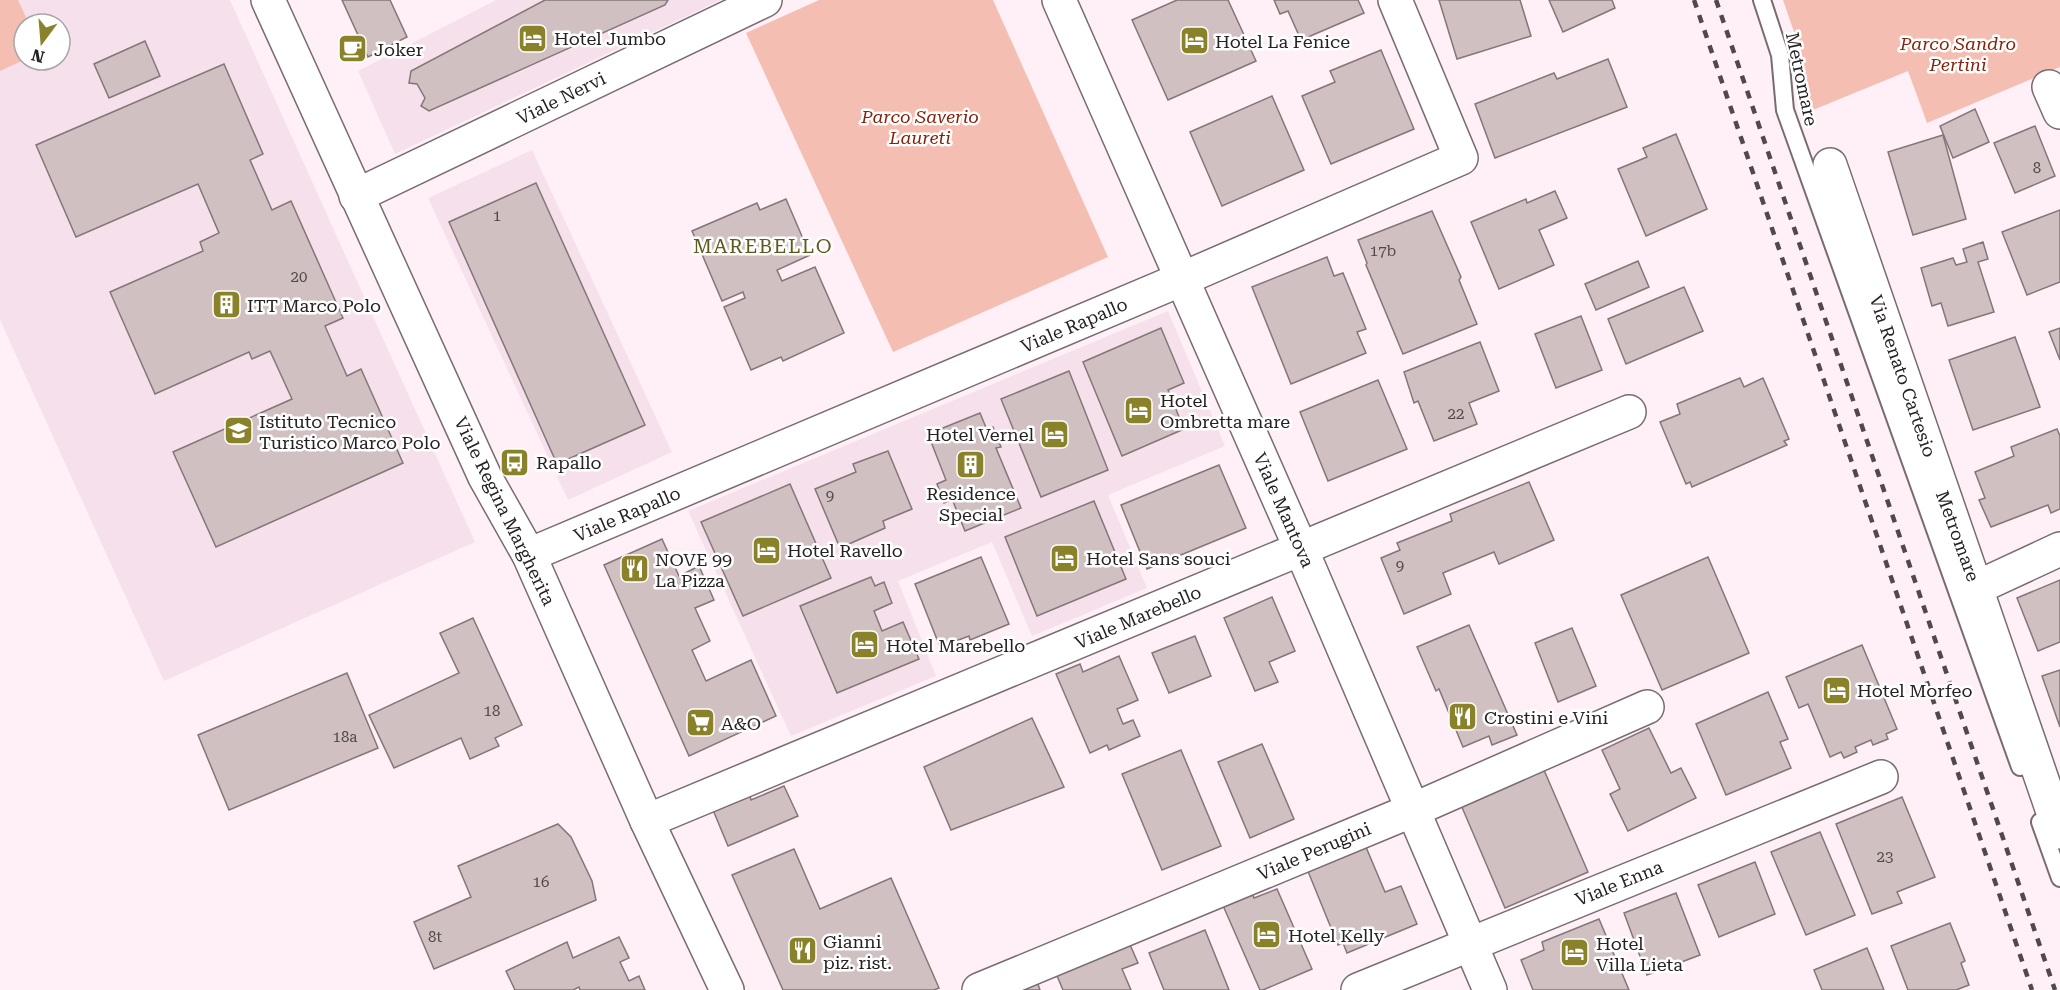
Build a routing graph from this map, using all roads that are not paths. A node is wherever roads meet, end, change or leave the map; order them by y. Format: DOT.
graph roads {
  1 [pos="268,0"];
  2 [pos="765,0"];
  3 [pos="1059,0"];
  4 [pos="1395,0"];
  5 [pos="1762,0"];
  6 [pos="1830,165"];
  7 [pos="356,196"];
  8 [pos="1182,279"];
  9 [pos="1629,412"];
  10 [pos="1301,549"];
  11 [pos="2060,549"];
  12 [pos="529,555"];
  13 [pos="1976,588"];
  14 [pos="1647,707"];
  15 [pos="1881,777"];
  16 [pos="1413,810"];
  17 [pos="647,821"];
  18 [pos="2060,832"];
  19 [pos="2060,878"];
  20 [pos="1470,944"];
  21 [pos="727,990"];
  22 [pos="979,990"];
  23 [pos="1358,990"];
  24 [pos="1490,990"];
  1 -- 7 [label="street, Viale Regina Margherita"];
  2 -- 7 [label="street, Viale Nervi"];
  3 -- 8 [label="street, Viale Mantova"];
  4 -- 8 [label="street, Viale Rapallo"];
  5 -- 19 [label="lane, Metromare"];
  6 -- 13 [label="street, Via Renato Cartesio"];
  7 -- 12 [label="street, Viale Regina Margherita"];
  8 -- 10 [label="street, Viale Mantova"];
  8 -- 12 [label="street, Viale Rapallo"];
  9 -- 10 [label="street, Viale Marebello"];
  10 -- 16 [label="street, Viale Mantova"];
  10 -- 17 [label="street, Viale Marebello"];
  11 -- 13 [label="street"];
  12 -- 17 [label="street, Viale Regina Margherita"];
  13 -- 18 [label="street, Via Renato Cartesio"];
  14 -- 16 [label="street, Viale Perugini"];
  15 -- 20 [label="street, Viale Enna"];
  16 -- 20 [label="street, Viale Mantova"];
  16 -- 22 [label="street, Viale Perugini"];
  17 -- 21 [label="street, Viale Regina Margherita"];
  20 -- 23 [label="street, Viale Enna"];
  20 -- 24 [label="street, Viale Mantova"];
}
